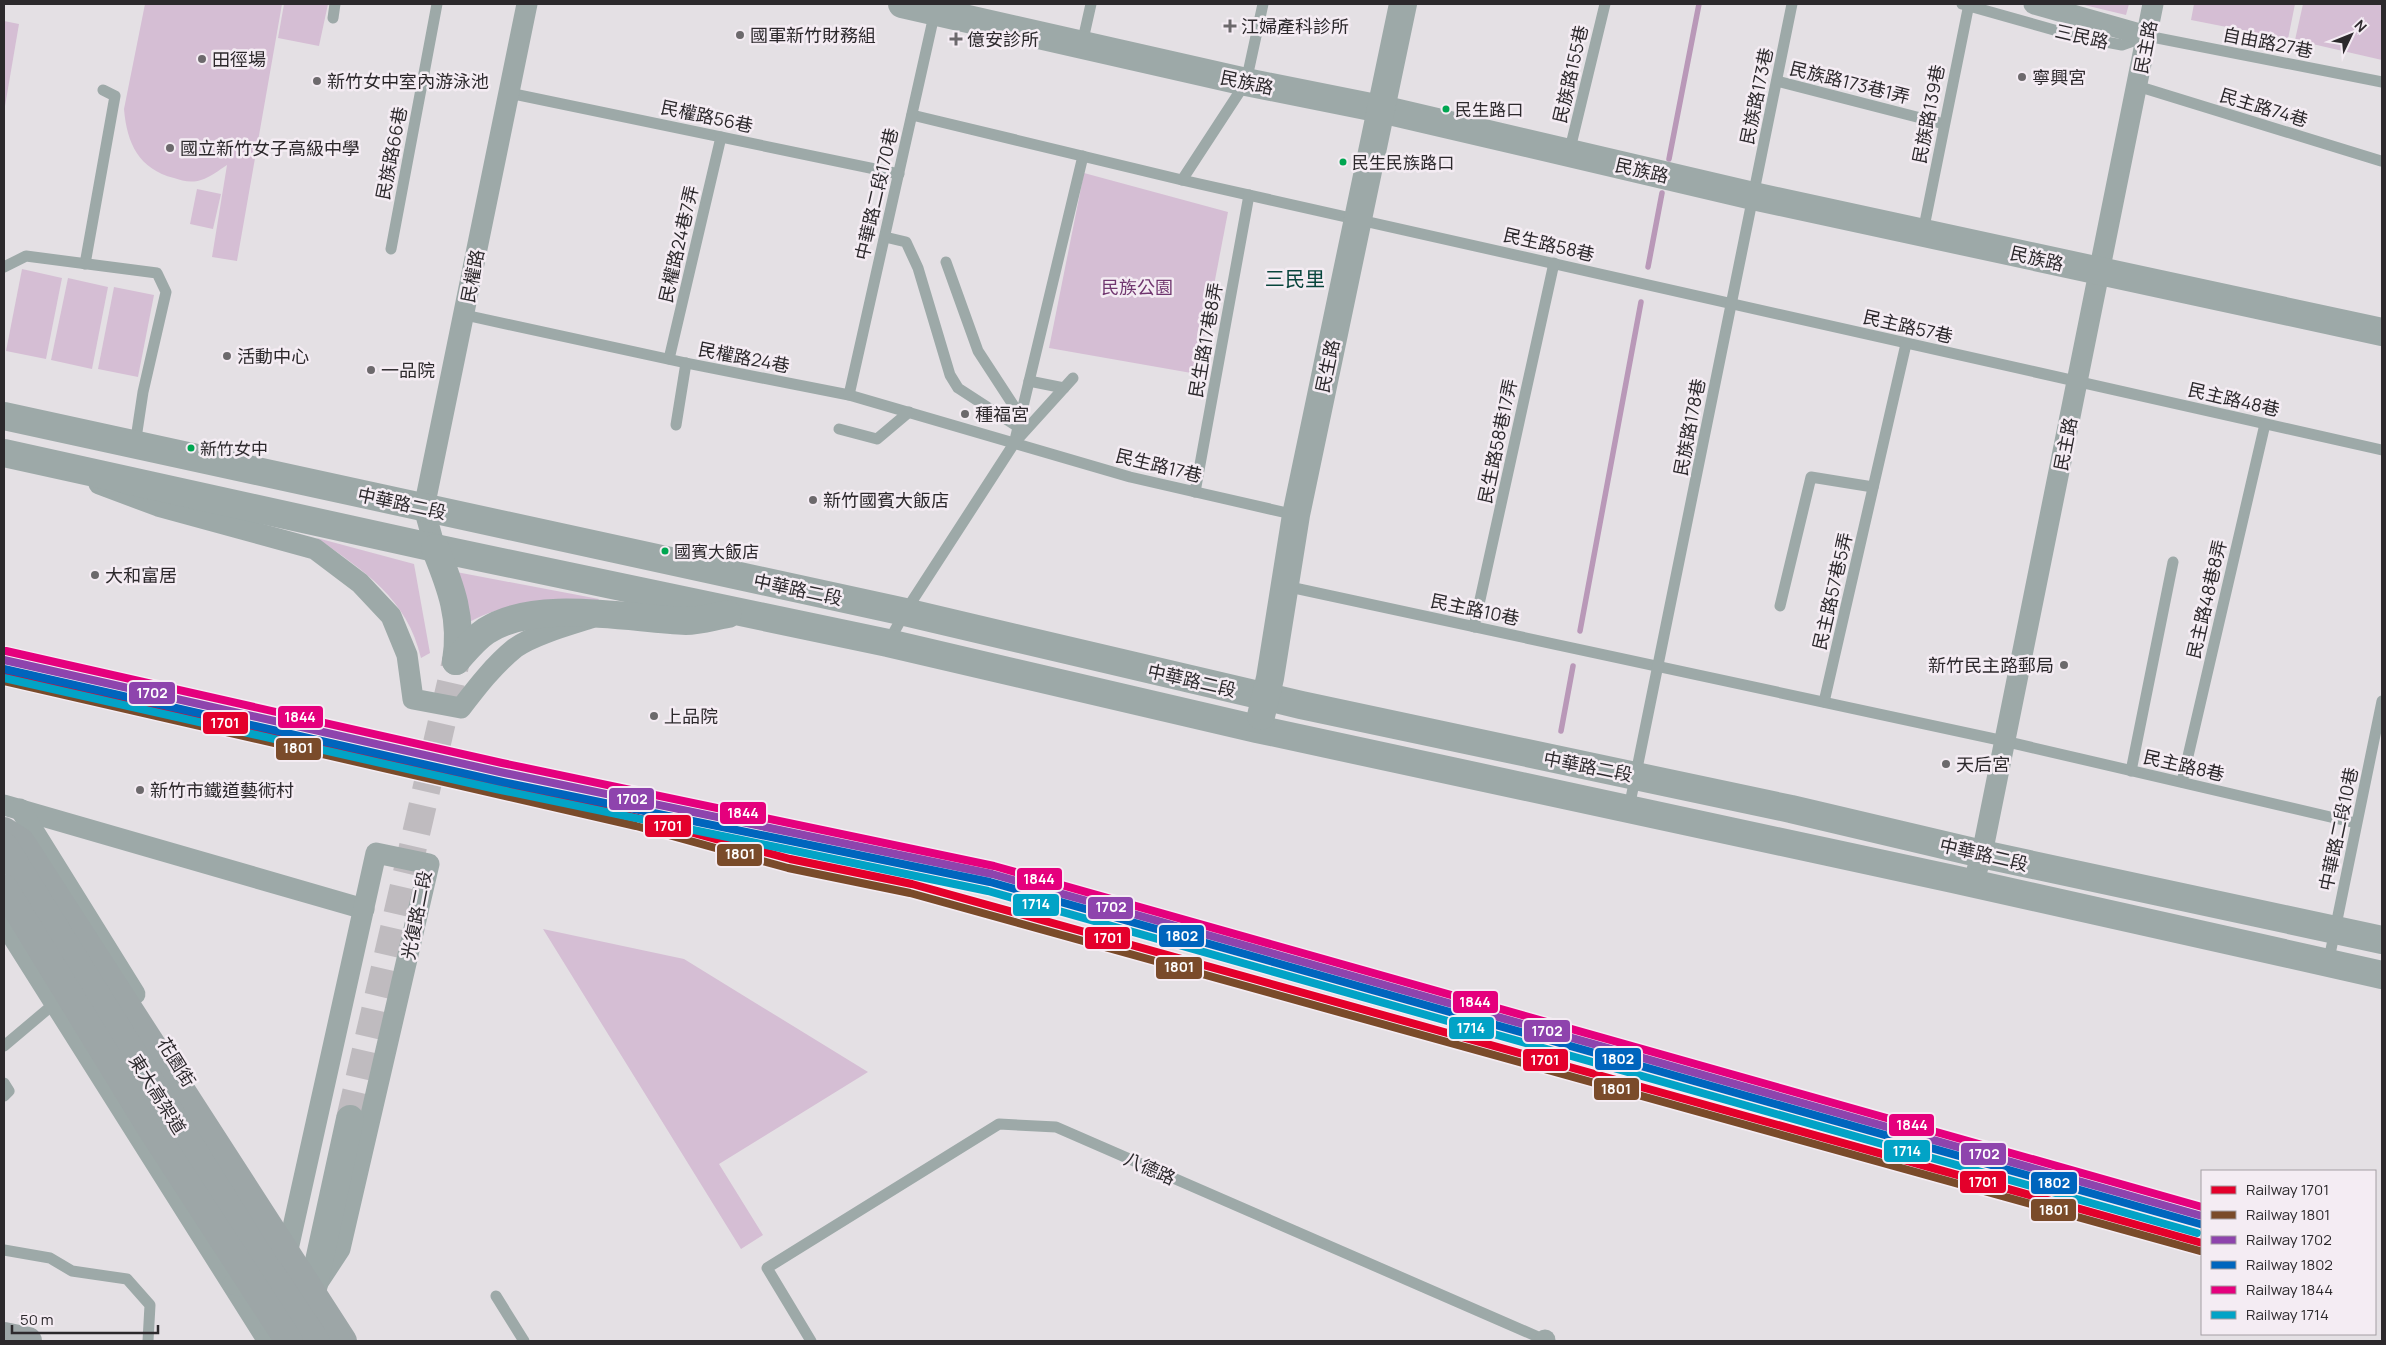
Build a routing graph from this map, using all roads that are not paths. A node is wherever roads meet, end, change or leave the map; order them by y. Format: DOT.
graph roads {
  1 [pos="335,4"];
  2 [pos="437,4"];
  3 [pos="527,4"];
  4 [pos="902,4"];
  5 [pos="1091,4"];
  6 [pos="1263,4"];
  7 [pos="1403,4"];
  8 [pos="1605,4"];
  9 [pos="1792,4"];
  10 [pos="1966,4"];
  11 [pos="2034,4"];
  12 [pos="2153,4"];
  13 [pos="935,11"];
  14 [pos="333,18"];
  15 [pos="2147,36"];
  16 [pos="1082,44"];
  17 [pos="1777,81"];
  18 [pos="1246,82"];
  19 [pos="2382,82"];
  20 [pos="2137,86"];
  21 [pos="103,90"];
  22 [pos="509,93"];
  23 [pos="1381,109"];
  24 [pos="912,115"];
  25 [pos="1944,124"];
  26 [pos="721,137"];
  27 [pos="1569,153"];
  28 [pos="1083,156"];
  29 [pos="2381,161"];
  30 [pos="898,174"];
  31 [pos="1182,180"];
  32 [pos="1249,195"];
  33 [pos="1753,196"];
  34 [pos="1359,219"];
  35 [pos="1922,232"];
  36 [pos="884,237"];
  37 [pos="391,249"];
  38 [pos="946,262"];
  39 [pos="1554,263"];
  40 [pos="86,264"];
  41 [pos="4,267"];
  42 [pos="2099,272"];
  43 [pos="1731,304"];
  44 [pos="464,315"];
  45 [pos="2382,332"];
  46 [pos="1906,344"];
  47 [pos="669,359"];
  48 [pos="686,363"];
  49 [pos="1073,378"];
  50 [pos="1029,381"];
  51 [pos="2077,382"];
  52 [pos="1064,388"];
  53 [pos="849,395"];
  54 [pos="909,412"];
  55 [pos="4,416"];
  56 [pos="1020,422"];
  57 [pos="2265,424"];
  58 [pos="676,426"];
  59 [pos="839,429"];
  60 [pos="1015,442"];
  61 [pos="135,444"];
  62 [pos="2382,450"];
  63 [pos="4,453"];
  64 [pos="43,463"];
  65 [pos="1873,487"];
  66 [pos="1195,492"];
  67 [pos="424,508"];
  68 [pos="1296,515"];
  69 [pos="435,548"];
  70 [pos="2172,562"];
  71 [pos="1285,586"];
  72 [pos="1780,606"];
  73 [pos="742,612"];
  74 [pos="905,612"];
  75 [pos="601,614"];
  76 [pos="1474,626"];
  77 [pos="888,644"];
  78 [pos="1658,666"];
  79 [pos="1266,698"];
  80 [pos="2382,701"];
  81 [pos="1824,702"];
  82 [pos="2381,718"];
  83 [pos="1257,729"];
  84 [pos="2004,741"];
  85 [pos="2131,770"];
  86 [pos="1636,775"];
  87 [pos="2182,782"];
  88 [pos="12,807"];
  89 [pos="1629,808"];
  90 [pos="2356,823"];
  91 [pos="4,831"];
  92 [pos="4,846"];
  93 [pos="1982,854"];
  94 [pos="1973,883"];
  95 [pos="4,888"];
  96 [pos="364,909"];
  97 [pos="4,923"];
  98 [pos="2335,930"];
  99 [pos="2382,940"];
  100 [pos="2328,964"];
  101 [pos="2382,974"];
  102 [pos="55,1003"];
  103 [pos="4,1046"];
  104 [pos="4,1083"];
  105 [pos="4,1096"];
  106 [pos="350,1119"];
  107 [pos="4,1250"];
  108 [pos="287,1254"];
  109 [pos="233,1284"];
  110 [pos="312,1293"];
  111 [pos="496,1296"];
  112 [pos="4,1336"];
  113 [pos="28,1341"];
  114 [pos="148,1341"];
  115 [pos="274,1341"];
  116 [pos="310,1341"];
  117 [pos="316,1341"];
  118 [pos="343,1341"];
  119 [pos="524,1341"];
  120 [pos="811,1341"];
  121 [pos="1545,1341"];
  1 -- 14 [label="lane"];
  2 -- 37 [label="lane, 民族路66巷"];
  3 -- 22 [label="street, 民權路"];
  4 -- 13 [label="street, 民族路"];
  5 -- 16 [label="lane"];
  6 -- 18 [label="lane"];
  7 -- 23 [label="street, 民生路"];
  8 -- 27 [label="lane, 民族路155巷"];
  9 -- 17 [label="lane, 民族路173巷"];
  10 -- 15 [label="lane, 三民路"];
  10 -- 25 [label="lane, 民族路139巷"];
  11 -- 15 [label="street, 三民路"];
  12 -- 15 [label="street, 民主路"];
  13 -- 16 [label="street, 民族路"];
  13 -- 24 [label="lane"];
  15 -- 19 [label="lane, 自由路27巷"];
  15 -- 20 [label="street, 民主路"];
  16 -- 18 [label="street, 民族路"];
  17 -- 25 [label="lane, 民族路173巷1弄"];
  17 -- 33 [label="lane, 民族路173巷"];
  18 -- 23 [label="street, 民族路"];
  18 -- 31 [label="lane"];
  20 -- 29 [label="lane, 民主路74巷"];
  20 -- 42 [label="street, 民主路"];
  21 -- 40 [label="lane"];
  22 -- 26 [label="lane, 民權路56巷"];
  22 -- 44 [label="street, 民權路"];
  23 -- 27 [label="street, 民族路"];
  23 -- 34 [label="street, 民生路"];
  24 -- 28 [label="lane, 中華路二段170巷"];
  24 -- 30 [label="lane, 中華路二段170巷"];
  25 -- 35 [label="lane, 民族路139巷"];
  26 -- 30 [label="lane, 民權路56巷"];
  26 -- 47 [label="lane, 民權路24巷7弄"];
  27 -- 33 [label="street, 民族路"];
  28 -- 31 [label="lane, 中華路二段170巷"];
  28 -- 50 [label="lane"];
  30 -- 36 [label="lane, 中華路二段170巷"];
  31 -- 32 [label="lane, 中華路二段170巷"];
  32 -- 34 [label="lane, 民生路58巷"];
  32 -- 66 [label="lane, 民生路17巷8弄"];
  33 -- 35 [label="street, 民族路"];
  33 -- 43 [label="lane, 民族路178巷"];
  34 -- 39 [label="lane, 民生路58巷"];
  34 -- 68 [label="street, 民生路"];
  35 -- 42 [label="street, 民族路"];
  36 -- 53 [label="lane, 中華路二段170巷"];
  36 -- 56 [label="lane"];
  38 -- 56 [label="lane"];
  39 -- 43 [label="lane, 民生路58巷"];
  39 -- 76 [label="lane, 民生路58巷17弄"];
  40 -- 41 [label="lane"];
  40 -- 61 [label="lane"];
  42 -- 45 [label="street, 民族路"];
  42 -- 51 [label="street, 民主路"];
  43 -- 46 [label="lane, 民主路57巷"];
  43 -- 78 [label="lane, 民族路178巷"];
  44 -- 47 [label="lane, 民權路24巷"];
  44 -- 67 [label="street, 民權路"];
  46 -- 51 [label="lane, 民主路57巷"];
  46 -- 65 [label="lane, 民主路57巷5弄"];
  47 -- 48 [label="lane, 民權路24巷"];
  48 -- 53 [label="lane, 民權路24巷"];
  48 -- 58 [label="lane"];
  49 -- 52 [label="lane"];
  50 -- 52 [label="lane"];
  50 -- 56 [label="lane"];
  51 -- 57 [label="lane, 民主路48巷"];
  51 -- 84 [label="street, 民主路"];
  52 -- 60 [label="lane"];
  53 -- 54 [label="lane, 民權路24巷"];
  54 -- 59 [label="lane"];
  54 -- 60 [label="lane, 民權路24巷"];
  55 -- 61 [label="street, 中華路二段"];
  56 -- 60 [label="lane"];
  57 -- 62 [label="lane, 民主路48巷"];
  57 -- 87 [label="lane, 民主路48巷8弄"];
  60 -- 66 [label="lane, 民生路17巷"];
  60 -- 74 [label="lane"];
  61 -- 67 [label="street, 中華路二段"];
  63 -- 64 [label="street, 中華路二段"];
  64 -- 69 [label="street, 中華路二段"];
  64 -- 75 [label="street, 中華路二段"];
  65 -- 72 [label="lane"];
  65 -- 81 [label="lane, 民主路57巷5弄"];
  66 -- 68 [label="lane, 民生路17巷"];
  67 -- 69 [label="street, 民權路"];
  67 -- 74 [label="street, 中華路二段"];
  68 -- 71 [label="street, 民生路"];
  69 -- 73 [label="street, 中華路二段"];
  69 -- 75 [label="street"];
  70 -- 85 [label="lane"];
  71 -- 76 [label="lane, 民主路10巷"];
  71 -- 79 [label="street, 民生路"];
  73 -- 75 [label="street"];
  73 -- 77 [label="street, 中華路二段"];
  74 -- 77 [label="lane"];
  74 -- 79 [label="street, 中華路二段"];
  76 -- 78 [label="lane, 民主路10巷"];
  77 -- 83 [label="street, 中華路二段"];
  78 -- 81 [label="lane"];
  78 -- 86 [label="lane, 民族路178巷"];
  79 -- 83 [label="street, 民生路"];
  79 -- 86 [label="street, 中華路二段"];
  80 -- 82 [label="lane, 中華路二段10巷"];
  81 -- 84 [label="lane"];
  82 -- 90 [label="lane, 中華路二段10巷"];
  83 -- 89 [label="street, 中華路二段"];
  84 -- 85 [label="lane, 民主路8巷"];
  84 -- 93 [label="street, 民主路"];
  85 -- 87 [label="lane, 民主路8巷"];
  86 -- 89 [label="lane, 民族路178巷"];
  86 -- 93 [label="street, 中華路二段"];
  87 -- 90 [label="lane, 民主路8巷"];
  88 -- 96 [label="street, 花園街"];
  88 -- 108 [label="street, 花園街"];
  89 -- 94 [label="street, 中華路二段"];
  90 -- 98 [label="lane, 中華路二段10巷"];
  91 -- 108 [label="main road"];
  92 -- 117 [label="main road, 東大高架道, bridge"];
  93 -- 94 [label="street, 民主路"];
  93 -- 98 [label="street, 中華路二段"];
  94 -- 100 [label="street, 中華路二段"];
  95 -- 115 [label="main road, 東大高架道, bridge"];
  96 -- 108 [label="street, 光復路二段"];
  96 -- 110 [label="street, 光復路二段"];
  97 -- 102 [label="street"];
  98 -- 99 [label="street, 中華路二段"];
  98 -- 100 [label="lane, 中華路二段10巷"];
  100 -- 101 [label="street, 中華路二段"];
  102 -- 103 [label="lane"];
  102 -- 109 [label="street"];
  104 -- 105 [label="lane"];
  106 -- 110 [label="street"];
  107 -- 114 [label="lane"];
  108 -- 109 [label="street"];
  108 -- 110 [label="main road"];
  108 -- 115 [label="street, 光復路二段"];
  109 -- 115 [label="street"];
  110 -- 116 [label="street"];
  110 -- 118 [label="main road"];
  111 -- 119 [label="lane"];
  112 -- 113 [label="main road"];
  120 -- 121 [label="lane, 八德路"];
}
